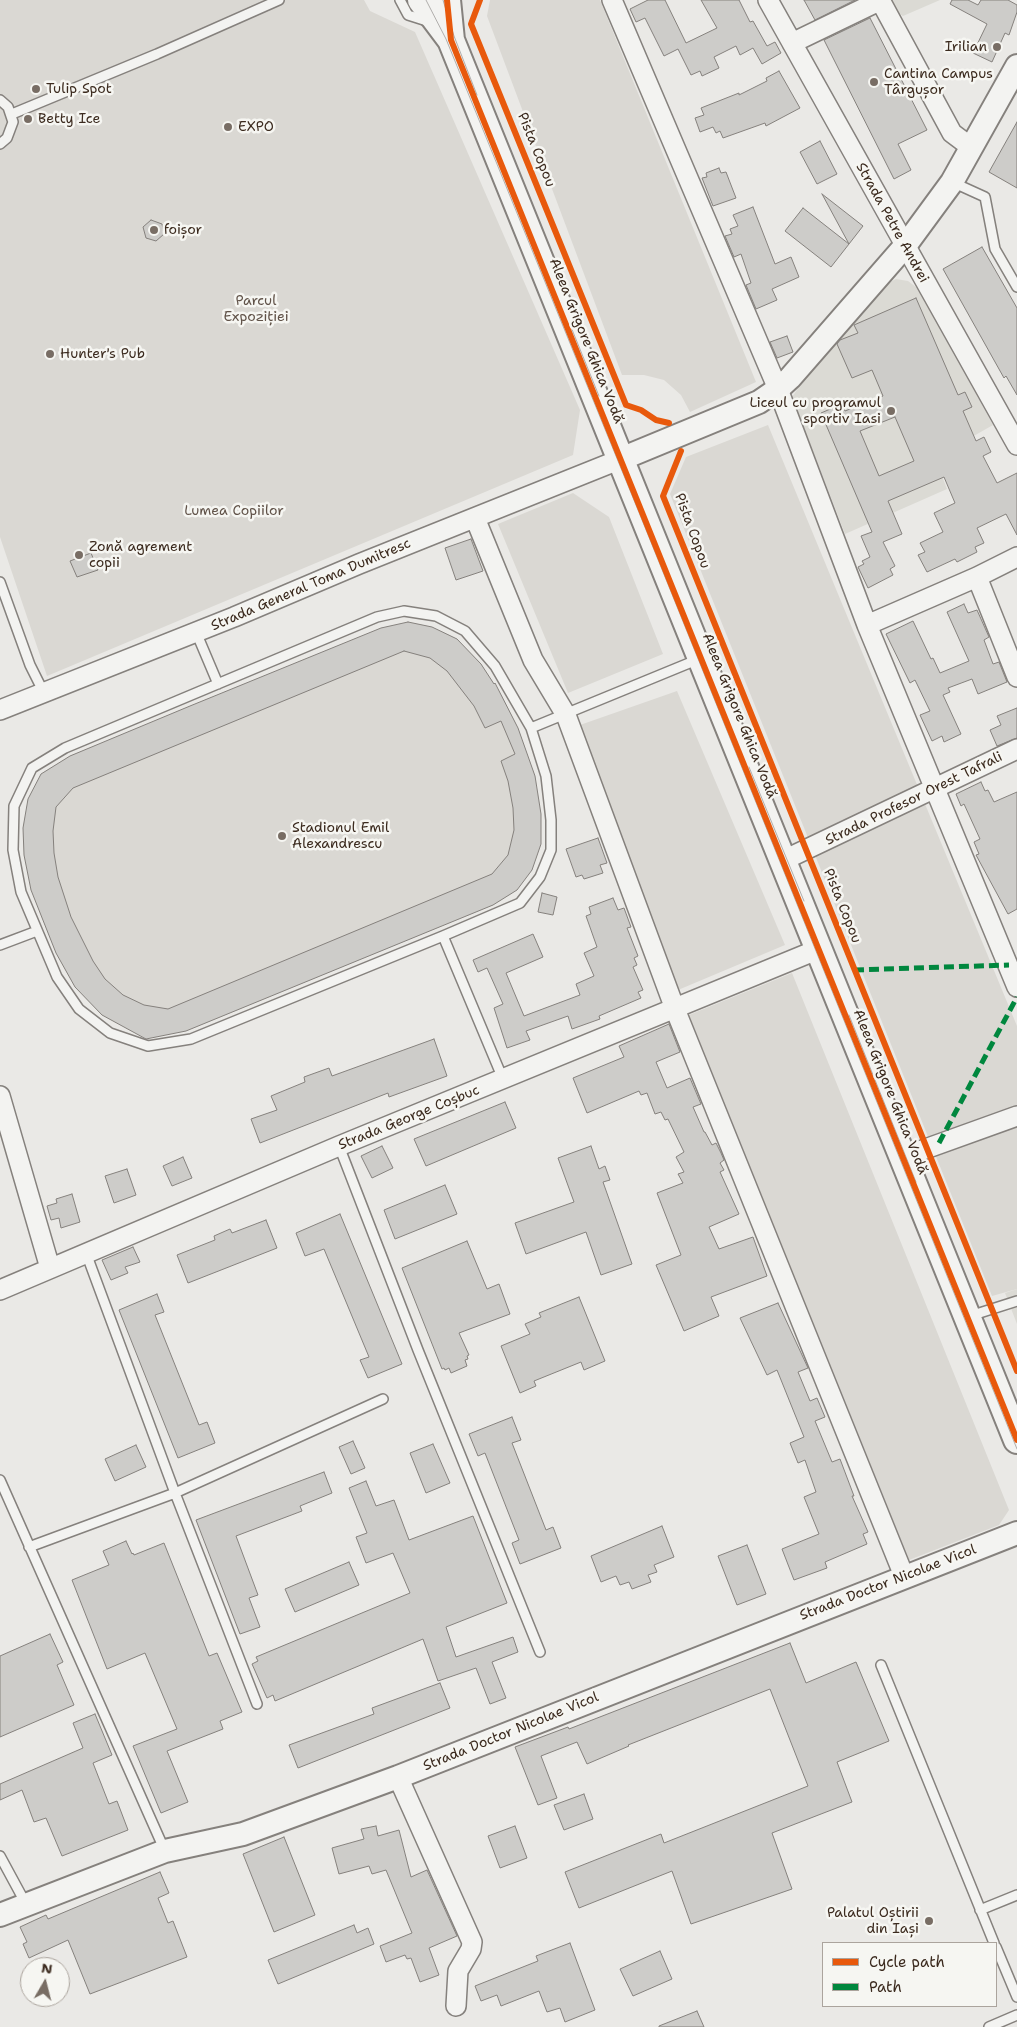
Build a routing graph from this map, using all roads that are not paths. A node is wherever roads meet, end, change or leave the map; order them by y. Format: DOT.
graph roads {
  1 [pos="279,0"];
  2 [pos="400,0"];
  3 [pos="421,0"];
  4 [pos="612,0"];
  5 [pos="768,0"];
  6 [pos="881,0"];
  7 [pos="448,19"];
  8 [pos="792,43"];
  9 [pos="1017,66"];
  10 [pos="0,100"];
  11 [pos="12,114"];
  12 [pos="0,144"];
  13 [pos="972,148"];
  14 [pos="952,182"];
  15 [pos="905,246"];
  16 [pos="1017,287"];
  17 [pos="778,389"];
  18 [pos="1017,445"];
  19 [pos="621,459"];
  20 [pos="475,518"];
  21 [pos="1017,557"];
  22 [pos="977,577"];
  23 [pos="0,582"];
  24 [pos="868,626"];
  25 [pos="196,632"];
  26 [pos="701,658"];
  27 [pos="1017,677"];
  28 [pos="218,684"];
  29 [pos="44,693"];
  30 [pos="0,710"];
  31 [pos="566,715"];
  32 [pos="531,728"];
  33 [pos="1017,749"];
  34 [pos="934,790"];
  35 [pos="784,860"];
  36 [pos="37,931"];
  37 [pos="443,936"];
  38 [pos="0,945"];
  39 [pos="819,949"];
  40 [pos="1017,987"];
  41 [pos="675,1009"];
  42 [pos="503,1079"];
  43 [pos="0,1096"];
  44 [pos="1017,1116"];
  45 [pos="339,1146"];
  46 [pos="903,1157"];
  47 [pos="86,1253"];
  48 [pos="50,1268"];
  49 [pos="0,1290"];
  50 [pos="1017,1301"];
  51 [pos="968,1317"];
  52 [pos="383,1399"];
  53 [pos="1017,1440"];
  54 [pos="0,1480"];
  55 [pos="175,1493"];
  56 [pos="1017,1533"];
  57 [pos="29,1547"];
  58 [pos="904,1576"];
  59 [pos="540,1652"];
  60 [pos="882,1665"];
  61 [pos="257,1704"];
  62 [pos="398,1777"];
  63 [pos="165,1851"];
  64 [pos="0,1856"];
  65 [pos="1017,1895"];
  66 [pos="26,1904"];
  67 [pos="980,1910"];
  68 [pos="0,1915"];
  69 [pos="994,1942"];
  70 [pos="997,1949"];
  71 [pos="1017,1997"];
  72 [pos="456,2006"];
  73 [pos="1017,2015"];
  74 [pos="989,2027"];
  1 -- 11 [label="lane"];
  2 -- 7 [label="lane"];
  3 -- 7 [label="main road, Aleea Grigore Ghica Vodă"];
  4 -- 17 [label="street"];
  5 -- 8 [label="street, Strada Petre Andrei"];
  6 -- 8 [label="street"];
  6 -- 13 [label="street"];
  7 -- 19 [label="main road, Aleea Grigore Ghica Vodă"];
  8 -- 15 [label="street, Strada Petre Andrei"];
  9 -- 13 [label="street"];
  10 -- 11 [label="lane"];
  11 -- 12 [label="lane"];
  13 -- 14 [label="street"];
  14 -- 15 [label="street"];
  14 -- 16 [label="lane"];
  15 -- 17 [label="street"];
  15 -- 18 [label="street, Strada Petre Andrei"];
  17 -- 19 [label="street"];
  17 -- 24 [label="street"];
  19 -- 20 [label="street, Strada General Toma Dumitresc"];
  19 -- 26 [label="main road, Aleea Grigore Ghica Vodă"];
  20 -- 25 [label="street, Strada General Toma Dumitresc"];
  20 -- 31 [label="street"];
  21 -- 22 [label="street"];
  22 -- 24 [label="street"];
  22 -- 27 [label="street"];
  23 -- 29 [label="lane"];
  24 -- 34 [label="street"];
  25 -- 28 [label="lane"];
  25 -- 29 [label="street, Strada General Toma Dumitresc"];
  26 -- 31 [label="lane"];
  26 -- 35 [label="main road, Aleea Grigore Ghica Vodă"];
  28 -- 32 [label="lane"];
  28 -- 36 [label="lane"];
  29 -- 30 [label="street, Strada General Toma Dumitresc"];
  31 -- 32 [label="lane"];
  31 -- 41 [label="street"];
  32 -- 37 [label="lane"];
  33 -- 34 [label="street, Strada Profesor Orest Tafrali"];
  34 -- 35 [label="street, Strada Profesor Orest Tafrali"];
  34 -- 40 [label="street"];
  35 -- 39 [label="main road, Aleea Grigore Ghica Vodă"];
  36 -- 37 [label="lane"];
  36 -- 38 [label="lane"];
  37 -- 42 [label="lane"];
  39 -- 41 [label="street, Strada George Coșbuc"];
  39 -- 46 [label="main road, Aleea Grigore Ghica Vodă"];
  41 -- 42 [label="street, Strada George Coșbuc"];
  41 -- 58 [label="street"];
  42 -- 45 [label="street, Strada George Coșbuc"];
  43 -- 48 [label="street"];
  44 -- 46 [label="street"];
  45 -- 47 [label="street, Strada George Coșbuc"];
  45 -- 59 [label="lane"];
  46 -- 51 [label="main road, Aleea Grigore Ghica Vodă"];
  47 -- 48 [label="street, Strada George Coșbuc"];
  47 -- 55 [label="lane"];
  48 -- 49 [label="street, Strada George Coșbuc"];
  50 -- 51 [label="lane"];
  51 -- 53 [label="main road, Aleea Grigore Ghica Vodă"];
  52 -- 55 [label="lane"];
  54 -- 57 [label="lane"];
  55 -- 57 [label="lane"];
  55 -- 61 [label="lane"];
  56 -- 58 [label="street, Strada Doctor Nicolae Vicol"];
  57 -- 63 [label="lane"];
  58 -- 62 [label="street, Strada Doctor Nicolae Vicol"];
  60 -- 67 [label="lane"];
  62 -- 63 [label="street, Strada Doctor Nicolae Vicol"];
  62 -- 72 [label="street"];
  63 -- 66 [label="street, Strada Doctor Nicolae Vicol"];
  64 -- 66 [label="lane"];
  65 -- 67 [label="lane"];
  66 -- 68 [label="street, Strada Doctor Nicolae Vicol"];
  67 -- 69 [label="lane"];
  70 -- 71 [label="lane"];
  73 -- 74 [label="lane"];
}
